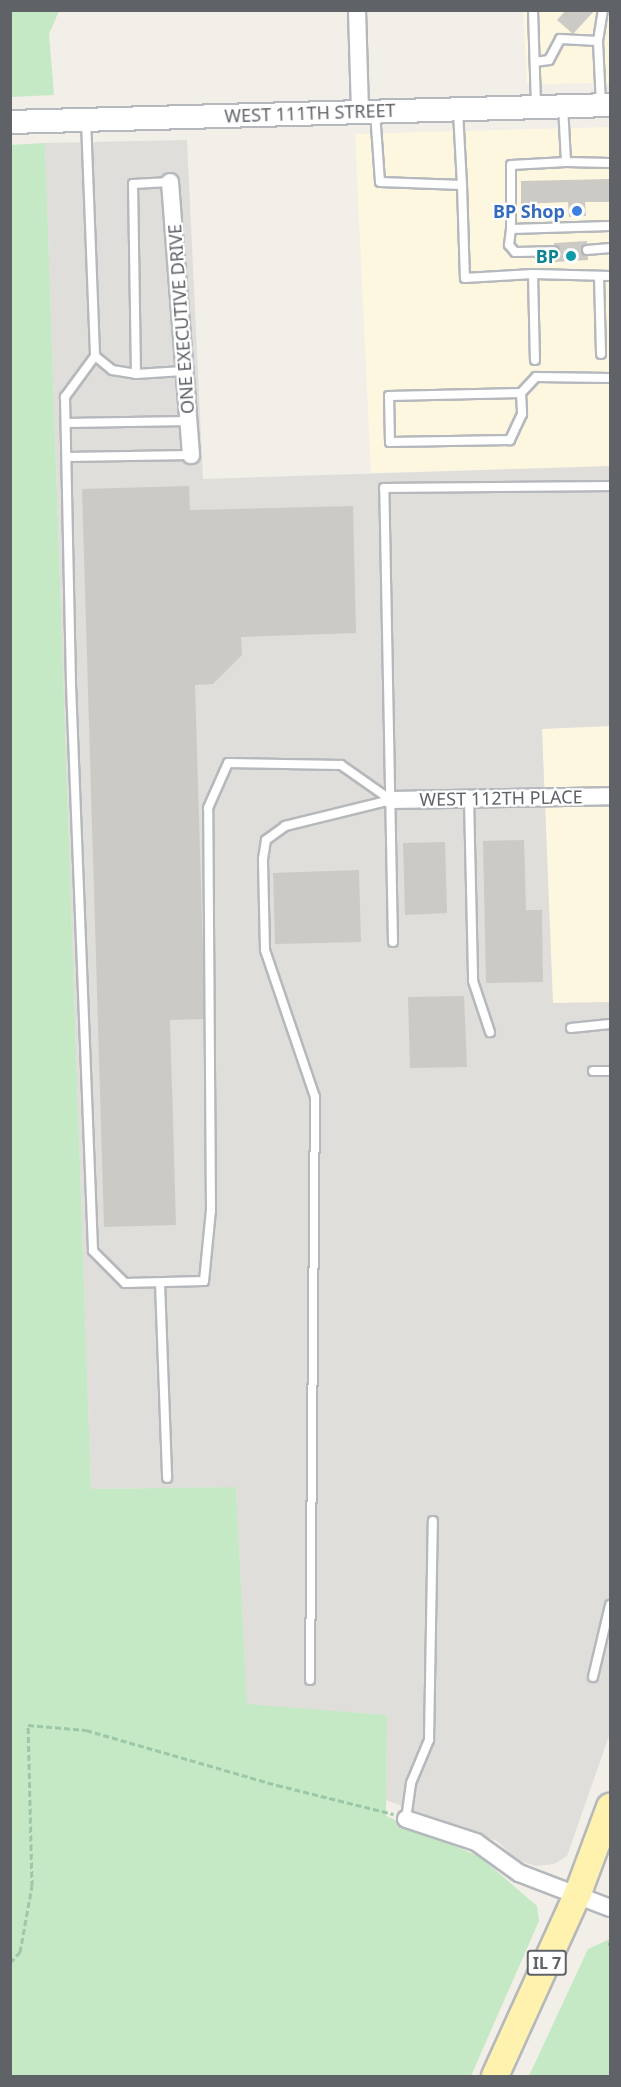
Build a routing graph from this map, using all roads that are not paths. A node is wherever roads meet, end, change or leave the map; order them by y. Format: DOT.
graph roads {
  1 [pos="357,10"];
  2 [pos="532,10"];
  3 [pos="603,10"];
  4 [pos="598,40"];
  5 [pos="534,62"];
  6 [pos="606,105"];
  7 [pos="563,106"];
  8 [pos="536,107"];
  9 [pos="458,109"];
  10 [pos="367,111"];
  11 [pos="86,120"];
  12 [pos="10,122"];
  13 [pos="566,162"];
  14 [pos="610,163"];
  15 [pos="170,182"];
  16 [pos="462,185"];
  17 [pos="610,226"];
  18 [pos="512,229"];
  19 [pos="610,248"];
  20 [pos="587,250"];
  21 [pos="554,251"];
  22 [pos="533,274"];
  23 [pos="599,276"];
  24 [pos="610,276"];
  25 [pos="602,354"];
  26 [pos="95,356"];
  27 [pos="535,360"];
  28 [pos="183,371"];
  29 [pos="136,374"];
  30 [pos="610,378"];
  31 [pos="521,393"];
  32 [pos="189,421"];
  33 [pos="66,423"];
  34 [pos="191,455"];
  35 [pos="67,457"];
  36 [pos="610,486"];
  37 [pos="610,796"];
  38 [pos="469,799"];
  39 [pos="391,800"];
  40 [pos="393,942"];
  41 [pos="610,1024"];
  42 [pos="571,1028"];
  43 [pos="489,1032"];
  44 [pos="593,1071"];
  45 [pos="610,1071"];
  46 [pos="160,1283"];
  47 [pos="167,1478"];
  48 [pos="433,1521"];
  49 [pos="610,1605"];
  50 [pos="593,1677"];
  51 [pos="309,1680"];
  52 [pos="610,1807"];
  53 [pos="406,1819"];
  54 [pos="578,1893"];
  55 [pos="610,1908"];
  56 [pos="495,2076"];
  1 -- 10 [label="street"];
  2 -- 5 [label="lane"];
  3 -- 4 [label="lane"];
  4 -- 5 [label="lane"];
  4 -- 6 [label="lane"];
  5 -- 8 [label="lane"];
  6 -- 7 [label="main road, WEST 111TH STREET"];
  7 -- 8 [label="main road, WEST 111TH STREET"];
  7 -- 13 [label="lane"];
  8 -- 9 [label="main road, WEST 111TH STREET"];
  9 -- 10 [label="main road, WEST 111TH STREET"];
  9 -- 16 [label="lane"];
  10 -- 11 [label="main road, WEST 111TH STREET"];
  10 -- 16 [label="lane"];
  11 -- 12 [label="main road, WEST 111TH STREET"];
  11 -- 26 [label="lane"];
  13 -- 14 [label="lane"];
  13 -- 18 [label="lane"];
  15 -- 28 [label="street, ONE EXECUTIVE DRIVE"];
  15 -- 29 [label="lane"];
  16 -- 22 [label="lane"];
  17 -- 18 [label="lane"];
  18 -- 21 [label="lane"];
  19 -- 20 [label="lane"];
  22 -- 23 [label="lane"];
  22 -- 27 [label="lane"];
  23 -- 24 [label="lane"];
  23 -- 25 [label="lane"];
  26 -- 29 [label="lane"];
  26 -- 33 [label="lane"];
  28 -- 29 [label="lane"];
  28 -- 32 [label="street, ONE EXECUTIVE DRIVE"];
  30 -- 31 [label="lane"];
  31 -- 31 [label="lane"];
  32 -- 33 [label="lane"];
  32 -- 34 [label="street, ONE EXECUTIVE DRIVE"];
  33 -- 35 [label="lane"];
  34 -- 35 [label="lane"];
  35 -- 46 [label="lane"];
  36 -- 39 [label="lane"];
  37 -- 38 [label="street, WEST 112TH PLACE"];
  38 -- 39 [label="street, WEST 112TH PLACE"];
  38 -- 43 [label="lane"];
  39 -- 40 [label="lane"];
  39 -- 46 [label="lane"];
  39 -- 51 [label="lane"];
  41 -- 42 [label="lane"];
  44 -- 45 [label="lane"];
  46 -- 47 [label="lane"];
  48 -- 53 [label="lane"];
  49 -- 50 [label="lane"];
  52 -- 54 [label="main road, IL 7"];
  53 -- 54 [label="street"];
  54 -- 55 [label="street"];
  54 -- 56 [label="main road, IL 7"];
}
